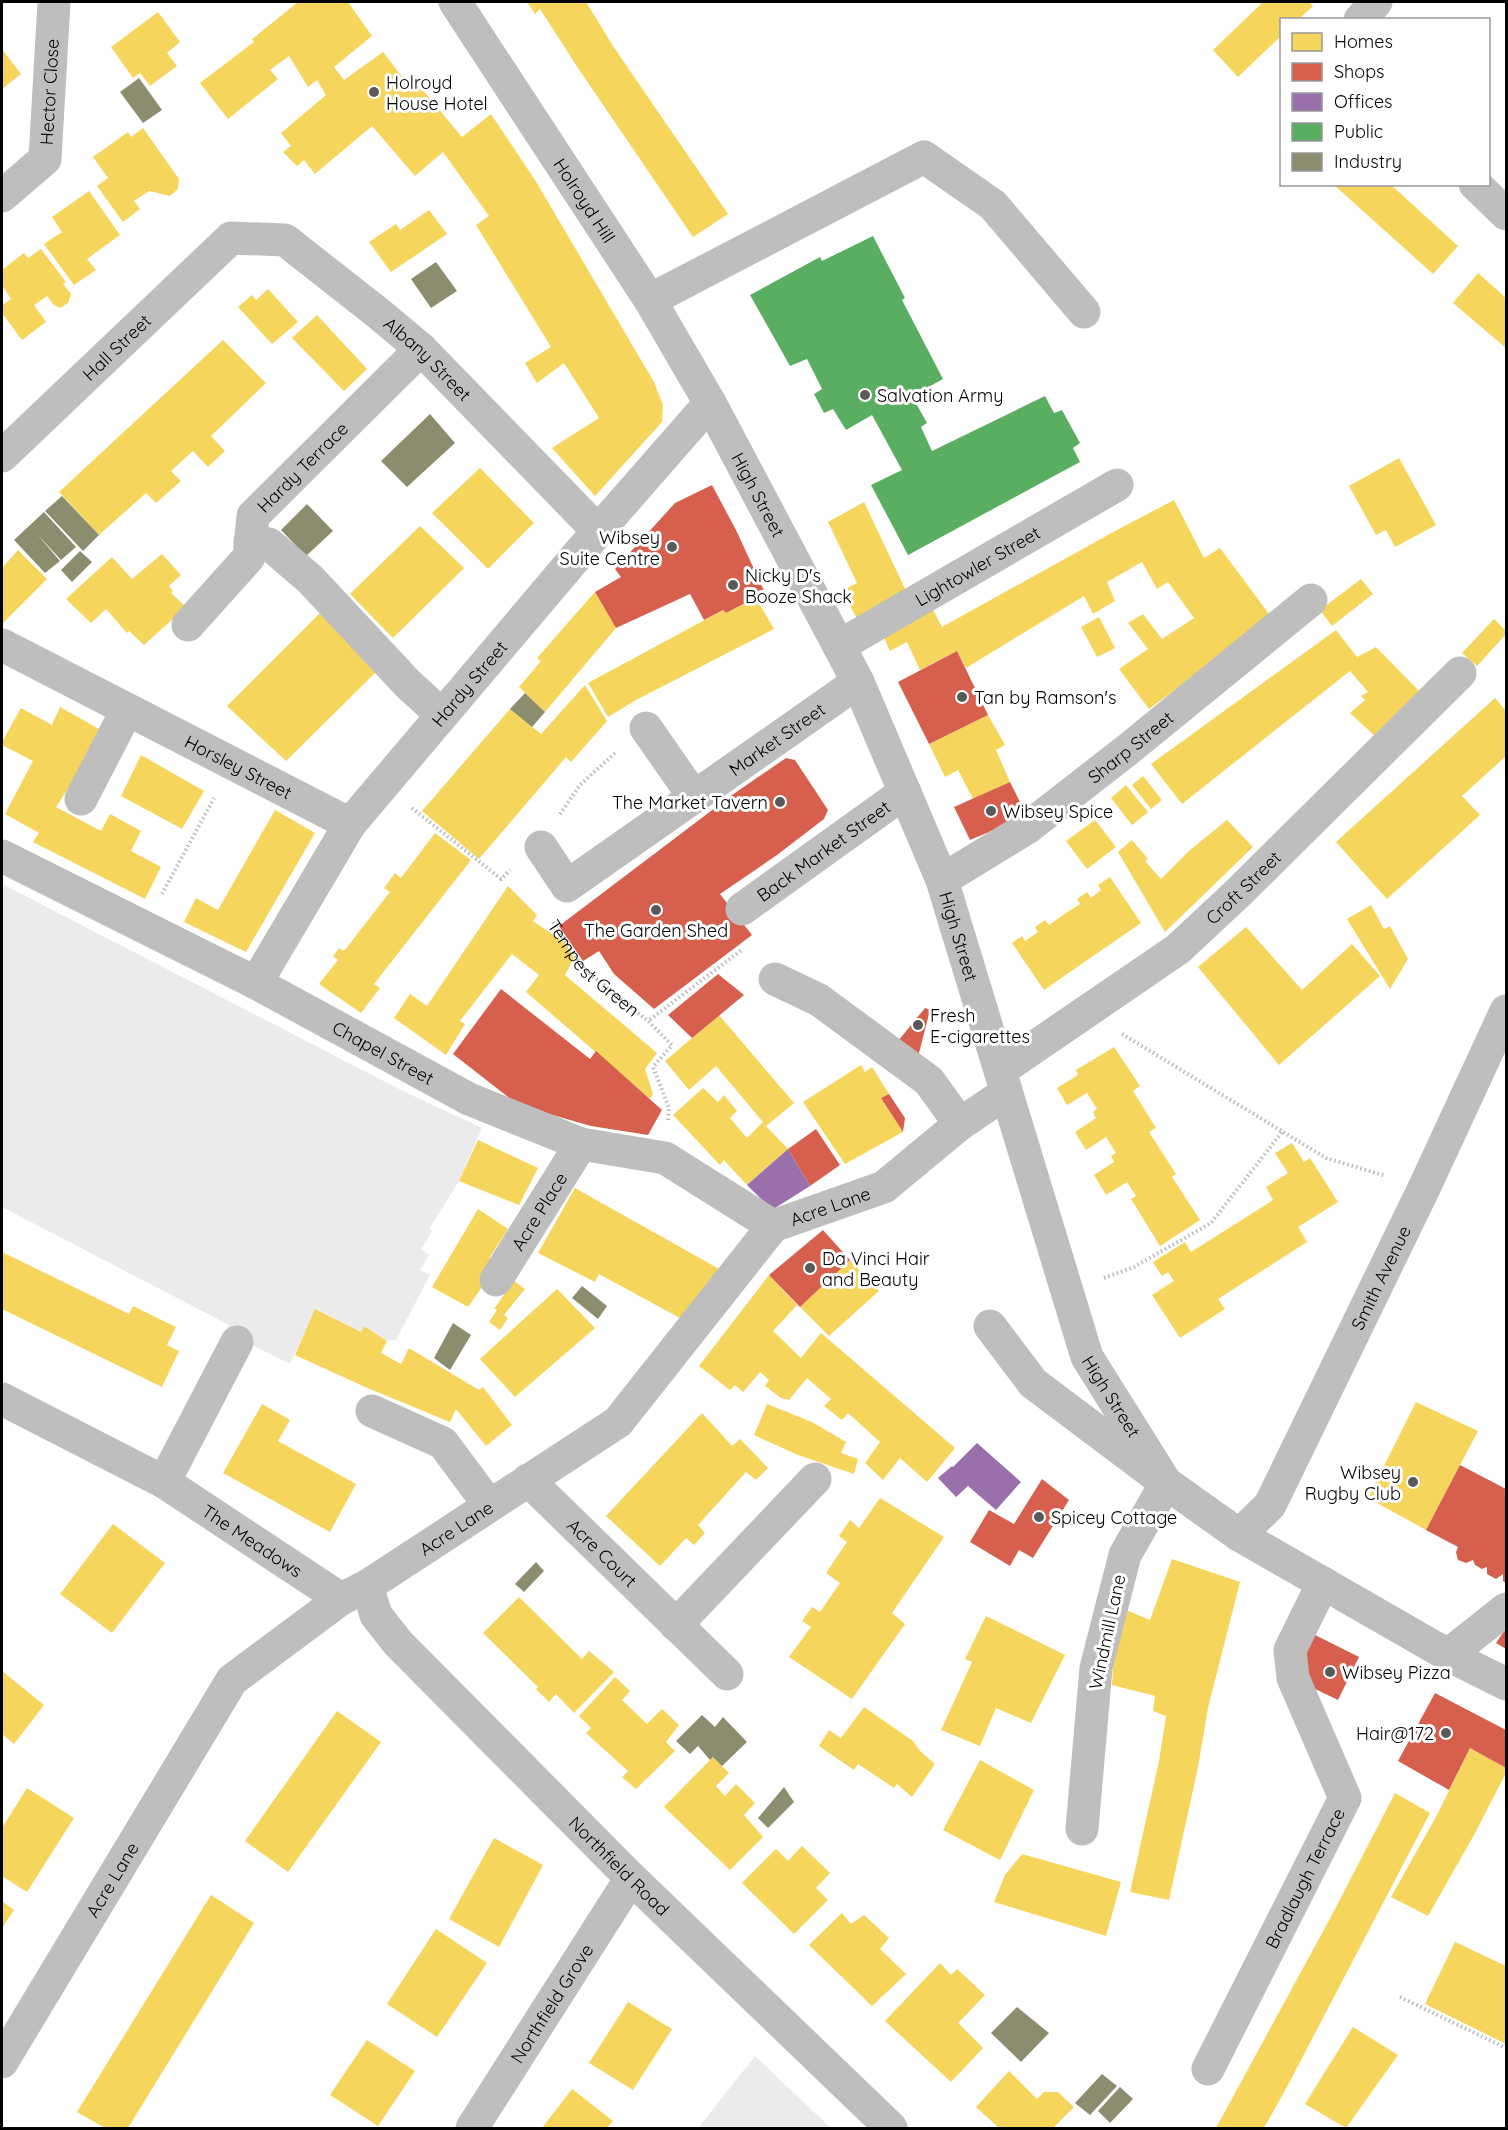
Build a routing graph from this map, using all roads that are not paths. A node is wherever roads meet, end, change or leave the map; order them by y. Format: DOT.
graph roads {
  1 [pos="54,2"];
  2 [pos="455,2"];
  3 [pos="1376,2"];
  4 [pos="1362,18"];
  5 [pos="1477,186"];
  6 [pos="2,196"];
  7 [pos="1506,214"];
  8 [pos="231,238"];
  9 [pos="650,300"];
  10 [pos="1084,312"];
  11 [pos="421,349"];
  12 [pos="710,403"];
  13 [pos="2,456"];
  14 [pos="1117,485"];
  15 [pos="598,531"];
  16 [pos="250,542"];
  17 [pos="1311,600"];
  18 [pos="188,625"];
  19 [pos="2,645"];
  20 [pos="839,646"];
  21 [pos="1460,673"];
  22 [pos="858,682"];
  23 [pos="127,710"];
  24 [pos="442,715"];
  25 [pos="646,728"];
  26 [pos="905,792"];
  27 [pos="694,797"];
  28 [pos="81,798"];
  29 [pos="350,824"];
  30 [pos="541,847"];
  31 [pos="2,856"];
  32 [pos="942,880"];
  33 [pos="742,909"];
  34 [pos="776,979"];
  35 [pos="256,983"];
  36 [pos="1506,1011"];
  37 [pos="1004,1081"];
  38 [pos="960,1124"];
  39 [pos="581,1144"];
  40 [pos="773,1226"];
  41 [pos="496,1280"];
  42 [pos="990,1326"];
  43 [pos="237,1342"];
  44 [pos="2,1399"];
  45 [pos="372,1411"];
  46 [pos="815,1479"];
  47 [pos="528,1480"];
  48 [pos="164,1482"];
  49 [pos="1166,1483"];
  50 [pos="489,1505"];
  51 [pos="1239,1535"];
  52 [pos="1323,1583"];
  53 [pos="354,1592"];
  54 [pos="1506,1610"];
  55 [pos="676,1625"];
  56 [pos="1448,1655"];
  57 [pos="727,1674"];
  58 [pos="1506,1684"];
  59 [pos="1082,1829"];
  60 [pos="631,1878"];
  61 [pos="2,2061"];
  62 [pos="1208,2069"];
  63 [pos="472,2128"];
  64 [pos="891,2128"];
  1 -- 6 [label="street, Hector Close"];
  2 -- 9 [label="street, Holroyd Hill"];
  3 -- 4 [label="street"];
  5 -- 7 [label="street"];
  8 -- 11 [label="street, Albany Street"];
  8 -- 13 [label="street, Hall Street"];
  9 -- 10 [label="street"];
  9 -- 12 [label="street, Holroyd Hill"];
  11 -- 15 [label="street, Albany Street"];
  11 -- 16 [label="street, Hardy Terrace"];
  12 -- 15 [label="street, Hardy Street"];
  12 -- 20 [label="street, High Street"];
  14 -- 20 [label="street, Lightowler Street"];
  15 -- 24 [label="street, Hardy Street"];
  16 -- 18 [label="street, Hardy Terrace"];
  16 -- 24 [label="street"];
  17 -- 32 [label="street, Sharp Street"];
  19 -- 23 [label="street, Horsley Street"];
  20 -- 22 [label="street, High Street"];
  21 -- 37 [label="street, Croft Street"];
  22 -- 26 [label="street, High Street"];
  22 -- 27 [label="street, Market Street"];
  23 -- 28 [label="street"];
  23 -- 29 [label="street, Horsley Street"];
  24 -- 29 [label="street, Hardy Street"];
  25 -- 27 [label="street"];
  26 -- 32 [label="street, High Street"];
  26 -- 33 [label="street, Back Market Street"];
  27 -- 30 [label="street, Market Street"];
  29 -- 35 [label="street, Hardy Street"];
  31 -- 35 [label="street, Chapel Street"];
  32 -- 37 [label="street, High Street"];
  34 -- 38 [label="street"];
  35 -- 39 [label="street, Chapel Street"];
  36 -- 51 [label="street, Smith Avenue"];
  37 -- 38 [label="street, Acre Lane"];
  37 -- 49 [label="street, High Street"];
  38 -- 40 [label="street, Acre Lane"];
  39 -- 40 [label="street, Chapel Street"];
  39 -- 41 [label="street, Acre Place"];
  40 -- 47 [label="street, Acre Lane"];
  42 -- 49 [label="street, High Street"];
  43 -- 48 [label="street"];
  44 -- 48 [label="street, The Meadows"];
  45 -- 50 [label="street"];
  46 -- 55 [label="street"];
  47 -- 50 [label="street, Acre Lane"];
  47 -- 55 [label="street, Acre Court"];
  48 -- 53 [label="street, The Meadows"];
  49 -- 51 [label="street, High Street"];
  49 -- 59 [label="street, Windmill Lane"];
  50 -- 53 [label="street, Acre Lane"];
  51 -- 52 [label="street, High Street"];
  52 -- 56 [label="street, High Street"];
  52 -- 62 [label="street, Bradlaugh Terrace"];
  53 -- 60 [label="street, Northfield Road"];
  53 -- 61 [label="street, Acre Lane"];
  54 -- 56 [label="street"];
  55 -- 57 [label="street, Acre Court"];
  56 -- 58 [label="street, High Street"];
  60 -- 63 [label="street, Northfield Grove"];
  60 -- 64 [label="street, Northfield Road"];
}
